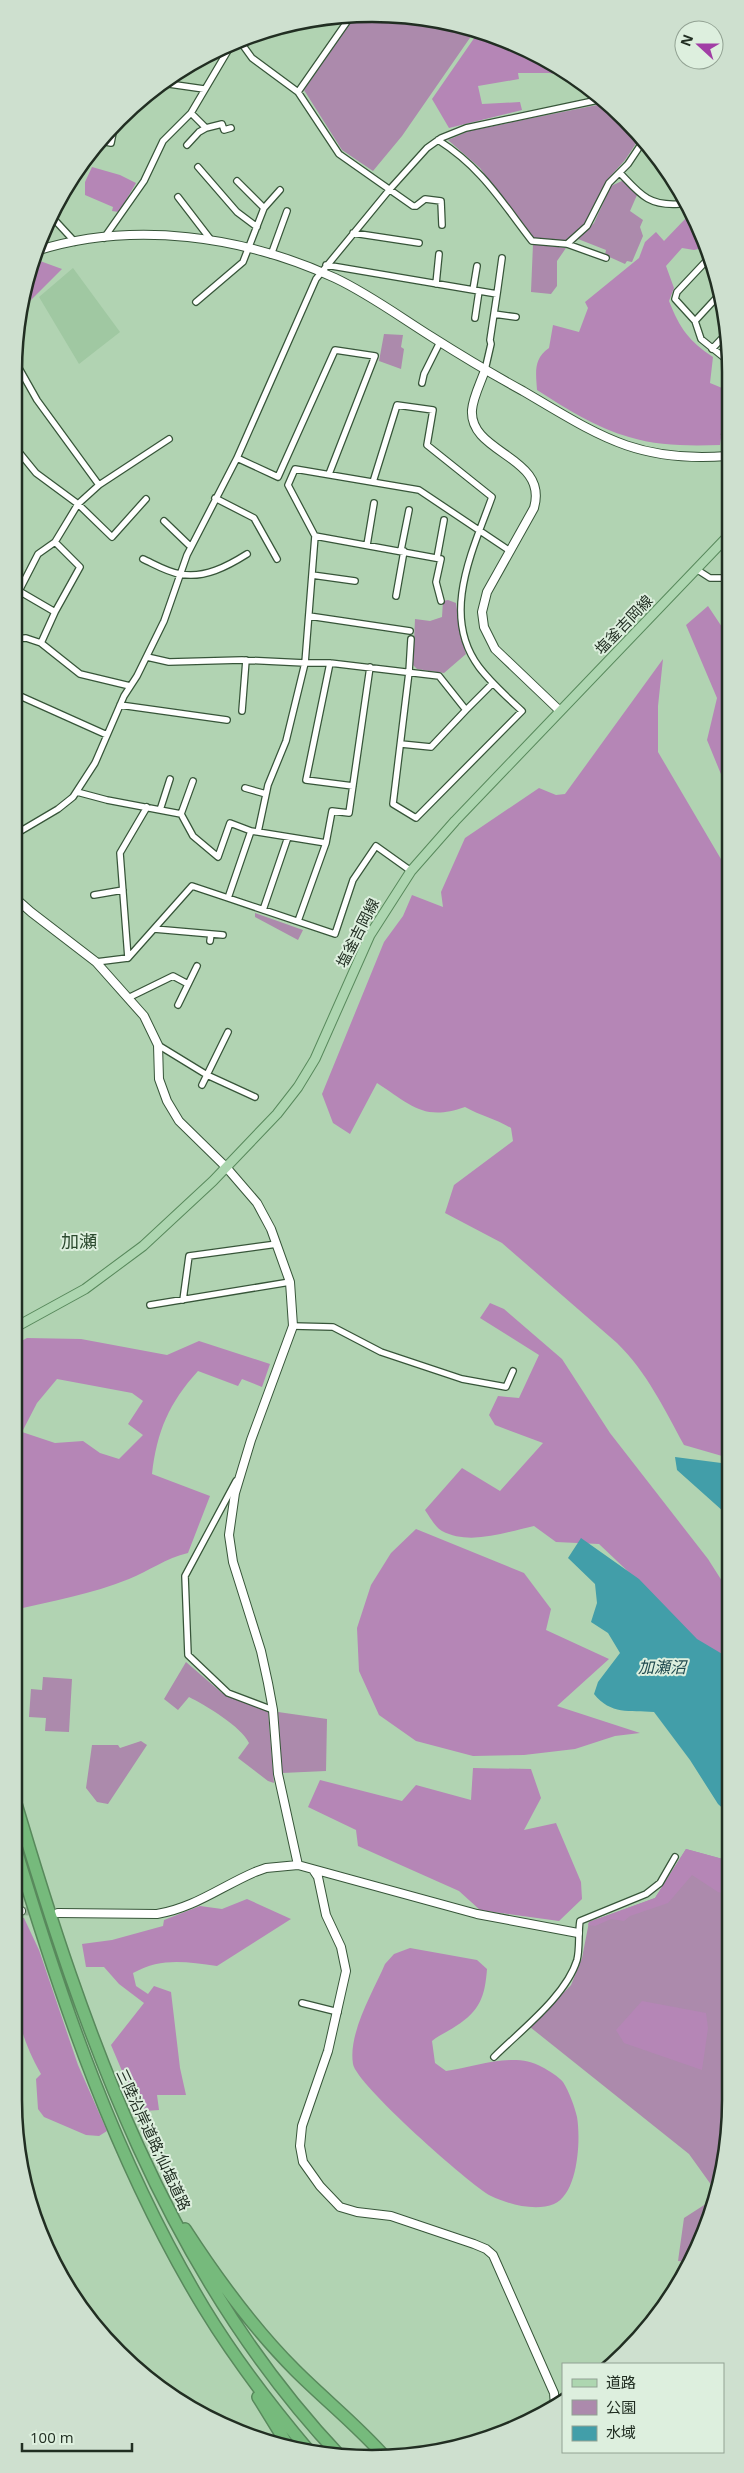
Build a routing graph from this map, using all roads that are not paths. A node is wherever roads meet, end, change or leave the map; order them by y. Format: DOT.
graph roads {
  1 [pos="345,23"];
  2 [pos="244,47"];
  3 [pos="225,55"];
  4 [pos="173,85"];
  5 [pos="204,89"];
  6 [pos="298,92"];
  7 [pos="592,101"];
  8 [pos="191,113"];
  9 [pos="206,128"];
  10 [pos="231,128"];
  11 [pos="438,140"];
  12 [pos="186,145"];
  13 [pos="639,147"];
  14 [pos="198,167"];
  15 [pos="620,173"];
  16 [pos="237,181"];
  17 [pos="390,189"];
  18 [pos="280,190"];
  19 [pos="178,197"];
  20 [pos="679,204"];
  21 [pos="264,208"];
  22 [pos="287,211"];
  23 [pos="57,222"];
  24 [pos="442,225"];
  25 [pos="257,227"];
  26 [pos="353,233"];
  27 [pos="104,238"];
  28 [pos="211,240"];
  29 [pos="75,242"];
  30 [pos="419,243"];
  31 [pos="567,244"];
  32 [pos="248,248"];
  33 [pos="45,249"];
  34 [pos="271,254"];
  35 [pos="439,254"];
  36 [pos="502,258"];
  37 [pos="606,258"];
  38 [pos="704,263"];
  39 [pos="326,265"];
  40 [pos="477,266"];
  41 [pos="320,272"];
  42 [pos="436,284"];
  43 [pos="476,290"];
  44 [pos="497,294"];
  45 [pos="714,300"];
  46 [pos="196,302"];
  47 [pos="494,314"];
  48 [pos="516,317"];
  49 [pos="475,318"];
  50 [pos="695,320"];
  51 [pos="720,340"];
  52 [pos="440,342"];
  53 [pos="712,349"];
  54 [pos="721,356"];
  55 [pos="485,370"];
  56 [pos="22,374"];
  57 [pos="422,383"];
  58 [pos="169,439"];
  59 [pos="22,455"];
  60 [pos="722,456"];
  61 [pos="237,458"];
  62 [pos="330,474"];
  63 [pos="373,482"];
  64 [pos="99,485"];
  65 [pos="215,498"];
  66 [pos="146,499"];
  67 [pos="374,503"];
  68 [pos="78,504"];
  69 [pos="409,510"];
  70 [pos="444,520"];
  71 [pos="164,521"];
  72 [pos="480,531"];
  73 [pos="315,536"];
  74 [pos="55,542"];
  75 [pos="722,542"];
  76 [pos="367,545"];
  77 [pos="191,548"];
  78 [pos="402,551"];
  79 [pos="510,551"];
  80 [pos="247,554"];
  81 [pos="437,558"];
  82 [pos="142,559"];
  83 [pos="277,559"];
  84 [pos="696,569"];
  85 [pos="180,574"];
  86 [pos="312,575"];
  87 [pos="722,578"];
  88 [pos="22,580"];
  89 [pos="354,581"];
  90 [pos="22,593"];
  91 [pos="396,596"];
  92 [pos="441,600"];
  93 [pos="55,612"];
  94 [pos="309,616"];
  95 [pos="410,631"];
  96 [pos="22,638"];
  97 [pos="411,639"];
  98 [pos="41,643"];
  99 [pos="146,657"];
  100 [pos="246,660"];
  101 [pos="305,663"];
  102 [pos="330,663"];
  103 [pos="370,667"];
  104 [pos="410,672"];
  105 [pos="493,683"];
  106 [pos="130,686"];
  107 [pos="22,697"];
  108 [pos="120,705"];
  109 [pos="466,710"];
  110 [pos="242,711"];
  111 [pos="560,711"];
  112 [pos="228,720"];
  113 [pos="107,735"];
  114 [pos="401,744"];
  115 [pos="170,779"];
  116 [pos="193,781"];
  117 [pos="352,786"];
  118 [pos="245,788"];
  119 [pos="77,792"];
  120 [pos="266,794"];
  121 [pos="147,806"];
  122 [pos="160,810"];
  123 [pos="181,814"];
  124 [pos="22,830"];
  125 [pos="251,831"];
  126 [pos="258,832"];
  127 [pos="288,837"];
  128 [pos="326,843"];
  129 [pos="411,871"];
  130 [pos="123,890"];
  131 [pos="94,895"];
  132 [pos="228,898"];
  133 [pos="22,904"];
  134 [pos="263,910"];
  135 [pos="298,921"];
  136 [pos="154,929"];
  137 [pos="210,934"];
  138 [pos="224,935"];
  139 [pos="210,941"];
  140 [pos="128,958"];
  141 [pos="96,962"];
  142 [pos="197,966"];
  143 [pos="188,984"];
  144 [pos="128,998"];
  145 [pos="178,1005"];
  146 [pos="228,1032"];
  147 [pos="158,1045"];
  148 [pos="207,1075"];
  149 [pos="202,1085"];
  150 [pos="254,1097"];
  151 [pos="226,1167"];
  152 [pos="277,1244"];
  153 [pos="290,1282"];
  154 [pos="183,1300"];
  155 [pos="150,1305"];
  156 [pos="22,1324"];
  157 [pos="293,1326"];
  158 [pos="513,1371"];
  159 [pos="242,1470"];
  160 [pos="273,1710"];
  161 [pos="22,1822"];
  162 [pos="675,1857"];
  163 [pos="298,1864"];
  164 [pos="22,1868"];
  165 [pos="314,1871"];
  166 [pos="58,1913"];
  167 [pos="578,1933"];
  168 [pos="302,2003"];
  169 [pos="338,2012"];
  170 [pos="494,2057"];
  171 [pos="150,2173"];
  172 [pos="222,2336"];
  173 [pos="554,2399"];
  174 [pos="284,2440"];
  175 [pos="304,2444"];
  176 [pos="334,2449"];
  177 [pos="379,2450"];
  1 -- 6 [label="street"];
  2 -- 6 [label="street"];
  3 -- 5 [label="street"];
  4 -- 5 [label="street"];
  5 -- 8 [label="street"];
  6 -- 17 [label="street"];
  7 -- 11 [label="street"];
  8 -- 9 [label="street"];
  8 -- 27 [label="street"];
  9 -- 10 [label="street"];
  9 -- 12 [label="street"];
  11 -- 17 [label="street"];
  11 -- 31 [label="street"];
  13 -- 15 [label="street"];
  14 -- 25 [label="street"];
  15 -- 20 [label="street"];
  15 -- 31 [label="street"];
  16 -- 21 [label="street"];
  17 -- 24 [label="street"];
  17 -- 26 [label="street"];
  18 -- 21 [label="street"];
  19 -- 28 [label="street"];
  21 -- 25 [label="street"];
  22 -- 34 [label="street"];
  23 -- 29 [label="street"];
  25 -- 32 [label="street"];
  26 -- 30 [label="street"];
  26 -- 39 [label="street"];
  27 -- 28 [label="street"];
  27 -- 29 [label="street"];
  28 -- 32 [label="street"];
  29 -- 33 [label="street"];
  31 -- 37 [label="street"];
  32 -- 34 [label="street"];
  32 -- 46 [label="street"];
  34 -- 41 [label="street"];
  35 -- 42 [label="street"];
  36 -- 44 [label="street"];
  38 -- 50 [label="street"];
  39 -- 41 [label="street"];
  39 -- 42 [label="street"];
  40 -- 43 [label="street"];
  41 -- 52 [label="street"];
  41 -- 61 [label="street"];
  42 -- 43 [label="street"];
  43 -- 44 [label="street"];
  43 -- 49 [label="street"];
  44 -- 47 [label="street"];
  45 -- 50 [label="street"];
  47 -- 48 [label="street"];
  47 -- 55 [label="street"];
  50 -- 53 [label="street"];
  51 -- 53 [label="street"];
  52 -- 55 [label="street"];
  52 -- 57 [label="street"];
  53 -- 54 [label="street"];
  55 -- 60 [label="street"];
  55 -- 79 [label="street"];
  56 -- 64 [label="street"];
  58 -- 64 [label="street"];
  59 -- 68 [label="street"];
  61 -- 62 [label="street"];
  61 -- 65 [label="street"];
  62 -- 63 [label="street"];
  62 -- 73 [label="street"];
  63 -- 72 [label="street"];
  63 -- 72 [label="street"];
  64 -- 68 [label="street"];
  65 -- 77 [label="street"];
  65 -- 83 [label="street"];
  66 -- 68 [label="street"];
  67 -- 76 [label="street"];
  68 -- 74 [label="street"];
  69 -- 78 [label="street"];
  70 -- 81 [label="street"];
  71 -- 77 [label="street"];
  72 -- 79 [label="street"];
  72 -- 105 [label="street"];
  73 -- 76 [label="street"];
  73 -- 86 [label="street"];
  74 -- 88 [label="street"];
  74 -- 93 [label="street"];
  75 -- 84 [label="main road, 塩釜吉岡線"];
  76 -- 78 [label="street"];
  77 -- 85 [label="street"];
  78 -- 81 [label="street"];
  78 -- 91 [label="street"];
  79 -- 111 [label="street"];
  80 -- 85 [label="street"];
  81 -- 92 [label="street"];
  82 -- 85 [label="street"];
  84 -- 87 [label="street"];
  84 -- 111 [label="main road, 塩釜吉岡線"];
  85 -- 99 [label="street"];
  86 -- 89 [label="street"];
  86 -- 94 [label="street"];
  90 -- 93 [label="street"];
  93 -- 98 [label="street"];
  94 -- 95 [label="street"];
  94 -- 101 [label="street"];
  96 -- 98 [label="street"];
  97 -- 104 [label="street"];
  98 -- 106 [label="street"];
  99 -- 100 [label="street"];
  99 -- 106 [label="street"];
  100 -- 101 [label="street"];
  100 -- 110 [label="street"];
  101 -- 102 [label="street"];
  101 -- 120 [label="street"];
  102 -- 103 [label="street"];
  102 -- 117 [label="street"];
  103 -- 104 [label="street"];
  103 -- 117 [label="street"];
  104 -- 109 [label="street"];
  104 -- 114 [label="street"];
  105 -- 109 [label="street"];
  105 -- 114 [label="street"];
  106 -- 108 [label="street"];
  107 -- 113 [label="street"];
  108 -- 112 [label="street"];
  108 -- 113 [label="street"];
  109 -- 114 [label="street"];
  111 -- 129 [label="main road, 塩釜吉岡線"];
  113 -- 119 [label="street"];
  115 -- 122 [label="street"];
  116 -- 123 [label="street"];
  117 -- 128 [label="street"];
  118 -- 120 [label="street"];
  119 -- 121 [label="street"];
  119 -- 124 [label="street"];
  120 -- 126 [label="street"];
  121 -- 122 [label="street"];
  121 -- 130 [label="street"];
  122 -- 123 [label="street"];
  123 -- 125 [label="street"];
  125 -- 126 [label="street"];
  125 -- 132 [label="street"];
  126 -- 127 [label="street"];
  127 -- 128 [label="street"];
  127 -- 134 [label="street"];
  128 -- 135 [label="street"];
  129 -- 135 [label="street"];
  129 -- 151 [label="main road, 塩釜吉岡線"];
  130 -- 131 [label="street"];
  130 -- 140 [label="street"];
  132 -- 134 [label="street"];
  132 -- 136 [label="street"];
  133 -- 141 [label="street"];
  134 -- 135 [label="street"];
  136 -- 137 [label="street"];
  136 -- 140 [label="street"];
  137 -- 138 [label="street"];
  137 -- 139 [label="street"];
  140 -- 141 [label="street"];
  141 -- 144 [label="street"];
  142 -- 143 [label="street"];
  143 -- 144 [label="street"];
  143 -- 145 [label="street"];
  144 -- 147 [label="street"];
  146 -- 148 [label="street"];
  147 -- 148 [label="street"];
  147 -- 151 [label="street"];
  148 -- 149 [label="street"];
  148 -- 150 [label="street"];
  151 -- 152 [label="street"];
  151 -- 156 [label="main road, 塩釜吉岡線"];
  152 -- 153 [label="street"];
  152 -- 154 [label="street"];
  153 -- 154 [label="street"];
  153 -- 157 [label="street"];
  154 -- 155 [label="street"];
  157 -- 158 [label="street"];
  157 -- 159 [label="street"];
  159 -- 160 [label="street"];
  159 -- 160 [label="street"];
  160 -- 163 [label="street"];
  161 -- 171 [label="highway, 三陸沿岸道路;仙塩道路"];
  162 -- 167 [label="street"];
  163 -- 165 [label="street"];
  163 -- 166 [label="street"];
  164 -- 172 [label="highway, 三陸沿岸道路;仙塩道路"];
  165 -- 167 [label="street"];
  165 -- 169 [label="street"];
  167 -- 170 [label="street"];
  168 -- 169 [label="street"];
  169 -- 173 [label="street"];
  171 -- 176 [label="highway, 三陸沿岸道路;仙塩道路"];
  171 -- 177 [label="highway"];
  172 -- 174 [label="highway"];
  172 -- 175 [label="highway, 三陸沿岸道路;仙塩道路"];
}
